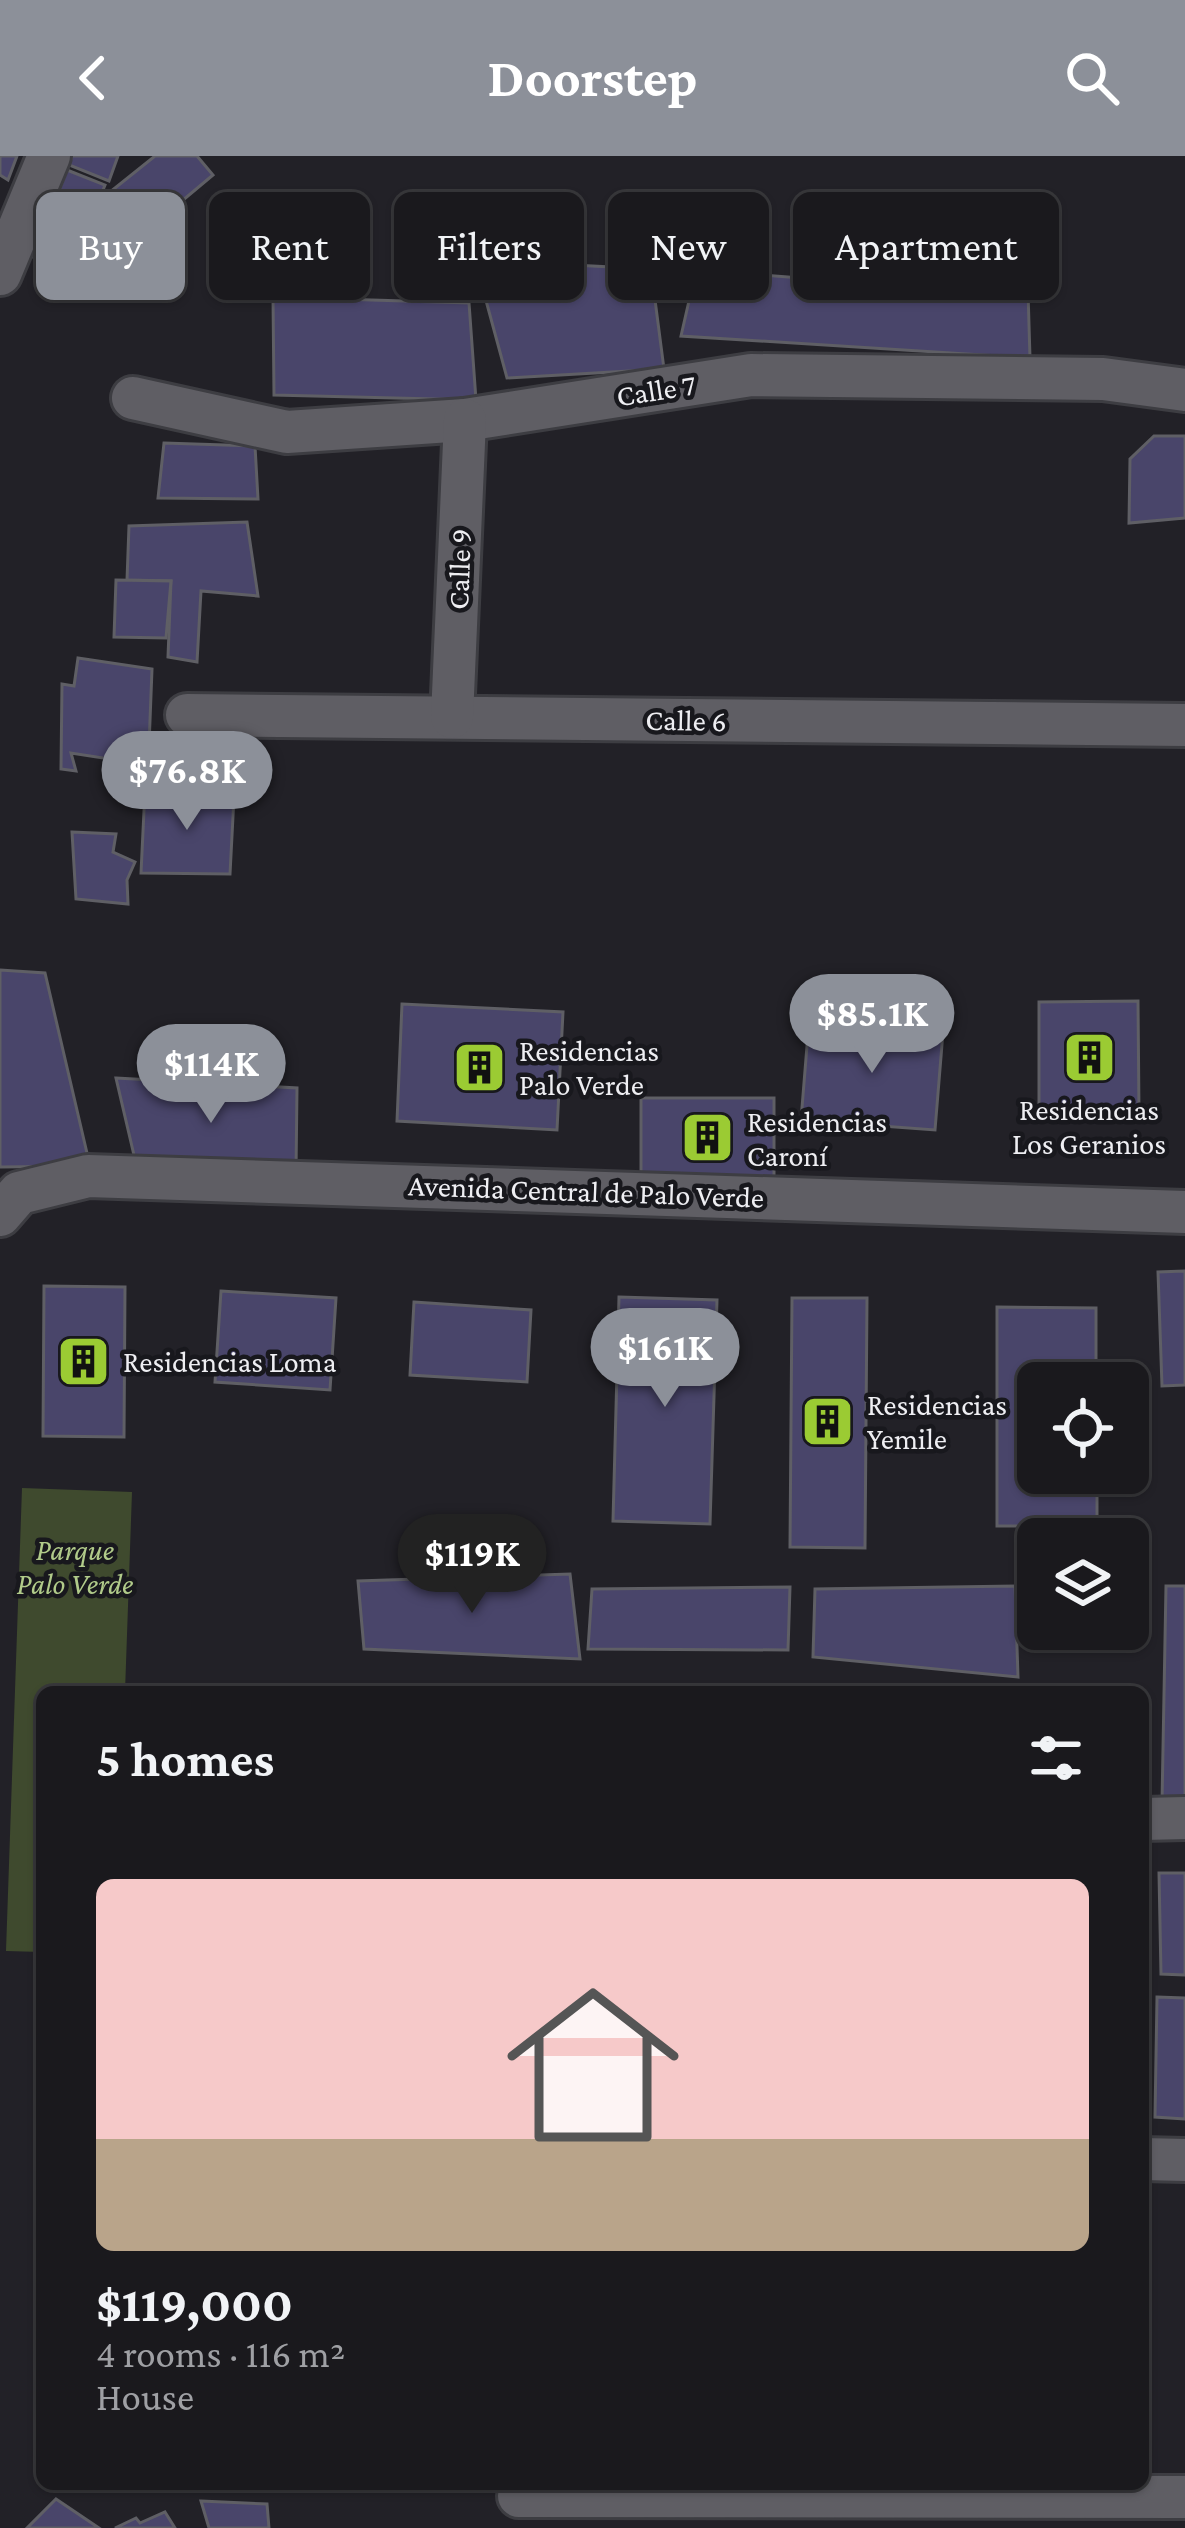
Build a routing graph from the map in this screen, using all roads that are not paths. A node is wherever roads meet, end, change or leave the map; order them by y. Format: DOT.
graph roads {
  1 [pos="49,156"];
  2 [pos="14,205"];
  3 [pos="0,274"];
  4 [pos="1185,390"];
  5 [pos="133,398"];
  6 [pos="465,420"];
  7 [pos="187,716"];
  8 [pos="452,717"];
  9 [pos="1185,724"];
  10 [pos="1185,1212"];
  11 [pos="0,1215"];
  12 [pos="1185,1818"];
  13 [pos="1149,1819"];
  14 [pos="1149,2159"];
  15 [pos="1185,2160"];
  16 [pos="1185,2497"];
  17 [pos="519,2503"];
  1 -- 2 [label="street"];
  2 -- 3 [label="street"];
  4 -- 6 [label="street, Calle 7"];
  5 -- 6 [label="street, Calle 7"];
  6 -- 8 [label="street, Calle 9"];
  7 -- 8 [label="street, Calle 6"];
  8 -- 9 [label="street, Calle 6"];
  10 -- 11 [label="street, Avenida Central de Palo Verde"];
  12 -- 13 [label="street"];
  14 -- 15 [label="street"];
  16 -- 17 [label="street"];
}
